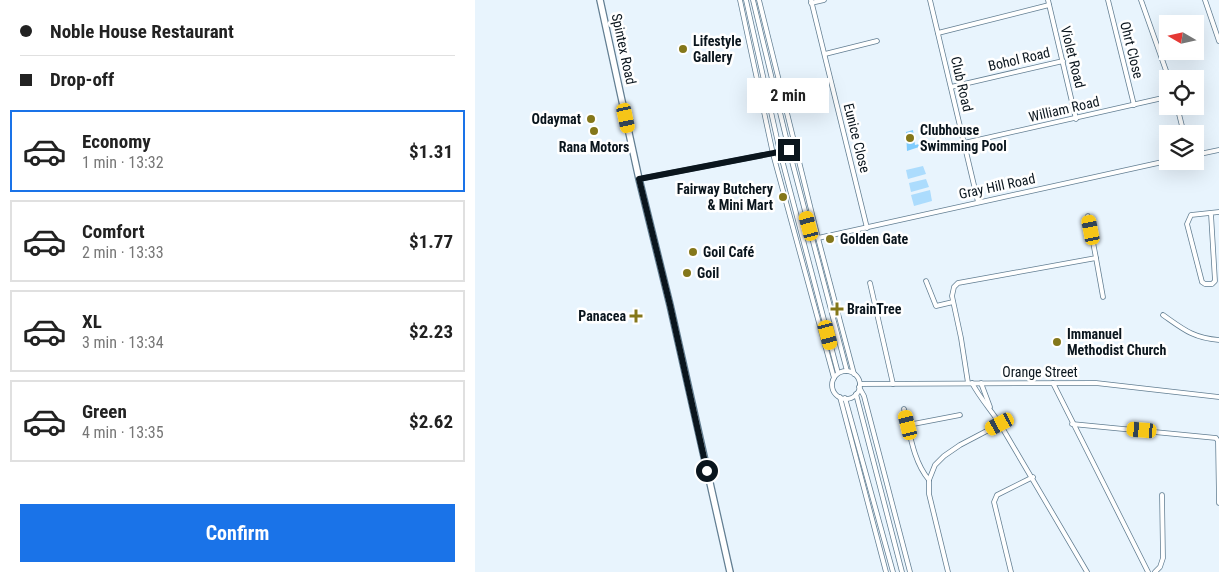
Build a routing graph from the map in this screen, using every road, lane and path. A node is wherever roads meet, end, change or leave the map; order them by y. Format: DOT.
graph roads {
  1 [pos="600,0"];
  2 [pos="740,0"];
  3 [pos="746,0"];
  4 [pos="753,0"];
  5 [pos="759,0"];
  6 [pos="824,0"];
  7 [pos="930,0"];
  8 [pos="1108,0"];
  9 [pos="1141,0"];
  10 [pos="1205,0"];
  11 [pos="811,2"];
  12 [pos="1048,2"];
  13 [pos="938,33"];
  14 [pos="877,41"];
  15 [pos="1219,42"];
  16 [pos="825,54"];
  17 [pos="1063,60"];
  18 [pos="1166,70"];
  19 [pos="951,87"];
  20 [pos="1159,99"];
  21 [pos="1134,105"];
  22 [pos="1076,119"];
  23 [pos="964,143"];
  24 [pos="789,150"];
  25 [pos="1219,150"];
  26 [pos="780,152"];
  27 [pos="1204,153"];
  28 [pos="773,154"];
  29 [pos="1159,163"];
  30 [pos="639,179"];
  31 [pos="979,202"];
  32 [pos="1219,212"];
  33 [pos="1211,214"];
  34 [pos="1089,216"];
  35 [pos="867,228"];
  36 [pos="818,238"];
  37 [pos="1097,258"];
  38 [pos="926,281"];
  39 [pos="870,283"];
  40 [pos="1103,297"];
  41 [pos="953,302"];
  42 [pos="1163,315"];
  43 [pos="1219,340"];
  44 [pos="847,371"];
  45 [pos="838,373"];
  46 [pos="854,374"];
  47 [pos="834,378"];
  48 [pos="970,383"];
  49 [pos="981,383"];
  50 [pos="1053,383"];
  51 [pos="893,384"];
  52 [pos="859,386"];
  53 [pos="856,394"];
  54 [pos="842,397"];
  55 [pos="1219,397"];
  56 [pos="904,409"];
  57 [pos="991,409"];
  58 [pos="960,415"];
  59 [pos="1000,424"];
  60 [pos="1072,424"];
  61 [pos="908,425"];
  62 [pos="1033,477"];
  63 [pos="929,480"];
  64 [pos="1162,495"];
  65 [pos="1219,503"];
  66 [pos="730,572"];
  67 [pos="886,572"];
  68 [pos="893,572"];
  69 [pos="902,572"];
  70 [pos="910,572"];
  71 [pos="948,572"];
  72 [pos="1011,572"];
  73 [pos="1087,572"];
  74 [pos="1148,572"];
  75 [pos="1155,572"];
  1 -- 30 [label="main road, Spintex Road"];
  2 -- 28 [label="street"];
  3 -- 26 [label="street"];
  4 -- 24 [label="street"];
  5 -- 36 [label="street"];
  6 -- 11 [label="street, Eunice Close"];
  7 -- 13 [label="street, Club Road"];
  8 -- 21 [label="street, Ohrt Close"];
  9 -- 18 [label="street"];
  10 -- 15 [label="street"];
  11 -- 16 [label="street, Eunice Close"];
  12 -- 13 [label="street"];
  12 -- 17 [label="street, Violet Road"];
  13 -- 19 [label="street, Club Road"];
  14 -- 16 [label="street"];
  16 -- 35 [label="street, Eunice Close"];
  17 -- 19 [label="street, Bohol Road"];
  17 -- 22 [label="street, Violet Road"];
  19 -- 23 [label="street, Club Road"];
  20 -- 21 [label="street, William Road"];
  21 -- 22 [label="street, William Road"];
  22 -- 23 [label="street, William Road"];
  23 -- 31 [label="street, Club Road"];
  24 -- 26 [label="street"];
  24 -- 44 [label="street"];
  25 -- 27 [label="street"];
  26 -- 28 [label="street"];
  26 -- 45 [label="street"];
  28 -- 30 [label="street"];
  28 -- 47 [label="street"];
  29 -- 31 [label="street, Gray Hill Road"];
  30 -- 66 [label="main road, Spintex Road"];
  31 -- 35 [label="street, Gray Hill Road"];
  32 -- 33 [label="street"];
  33 -- 33 [label="street"];
  34 -- 37 [label="street"];
  35 -- 36 [label="street, Gray Hill Road"];
  36 -- 46 [label="street"];
  37 -- 40 [label="street"];
  37 -- 41 [label="street"];
  38 -- 41 [label="street"];
  39 -- 51 [label="street"];
  41 -- 48 [label="street"];
  42 -- 43 [label="street"];
  44 -- 45 [label="street"];
  44 -- 46 [label="street"];
  45 -- 47 [label="street"];
  46 -- 52 [label="street"];
  47 -- 54 [label="street"];
  48 -- 49 [label="street, Orange Street"];
  48 -- 51 [label="street, Orange Street"];
  48 -- 57 [label="street"];
  49 -- 50 [label="street, Orange Street"];
  49 -- 57 [label="street"];
  50 -- 55 [label="street, Orange Street"];
  50 -- 60 [label="street"];
  51 -- 52 [label="street, Orange Street"];
  52 -- 53 [label="street"];
  52 -- 70 [label="street"];
  53 -- 54 [label="street"];
  53 -- 69 [label="street"];
  54 -- 67 [label="street"];
  54 -- 68 [label="street"];
  56 -- 61 [label="street"];
  57 -- 59 [label="street"];
  58 -- 61 [label="street"];
  59 -- 62 [label="street"];
  59 -- 63 [label="street"];
  60 -- 65 [label="street"];
  60 -- 74 [label="street"];
  61 -- 63 [label="street"];
  62 -- 72 [label="street"];
  62 -- 73 [label="street"];
  63 -- 71 [label="street"];
  64 -- 75 [label="street"];
}
